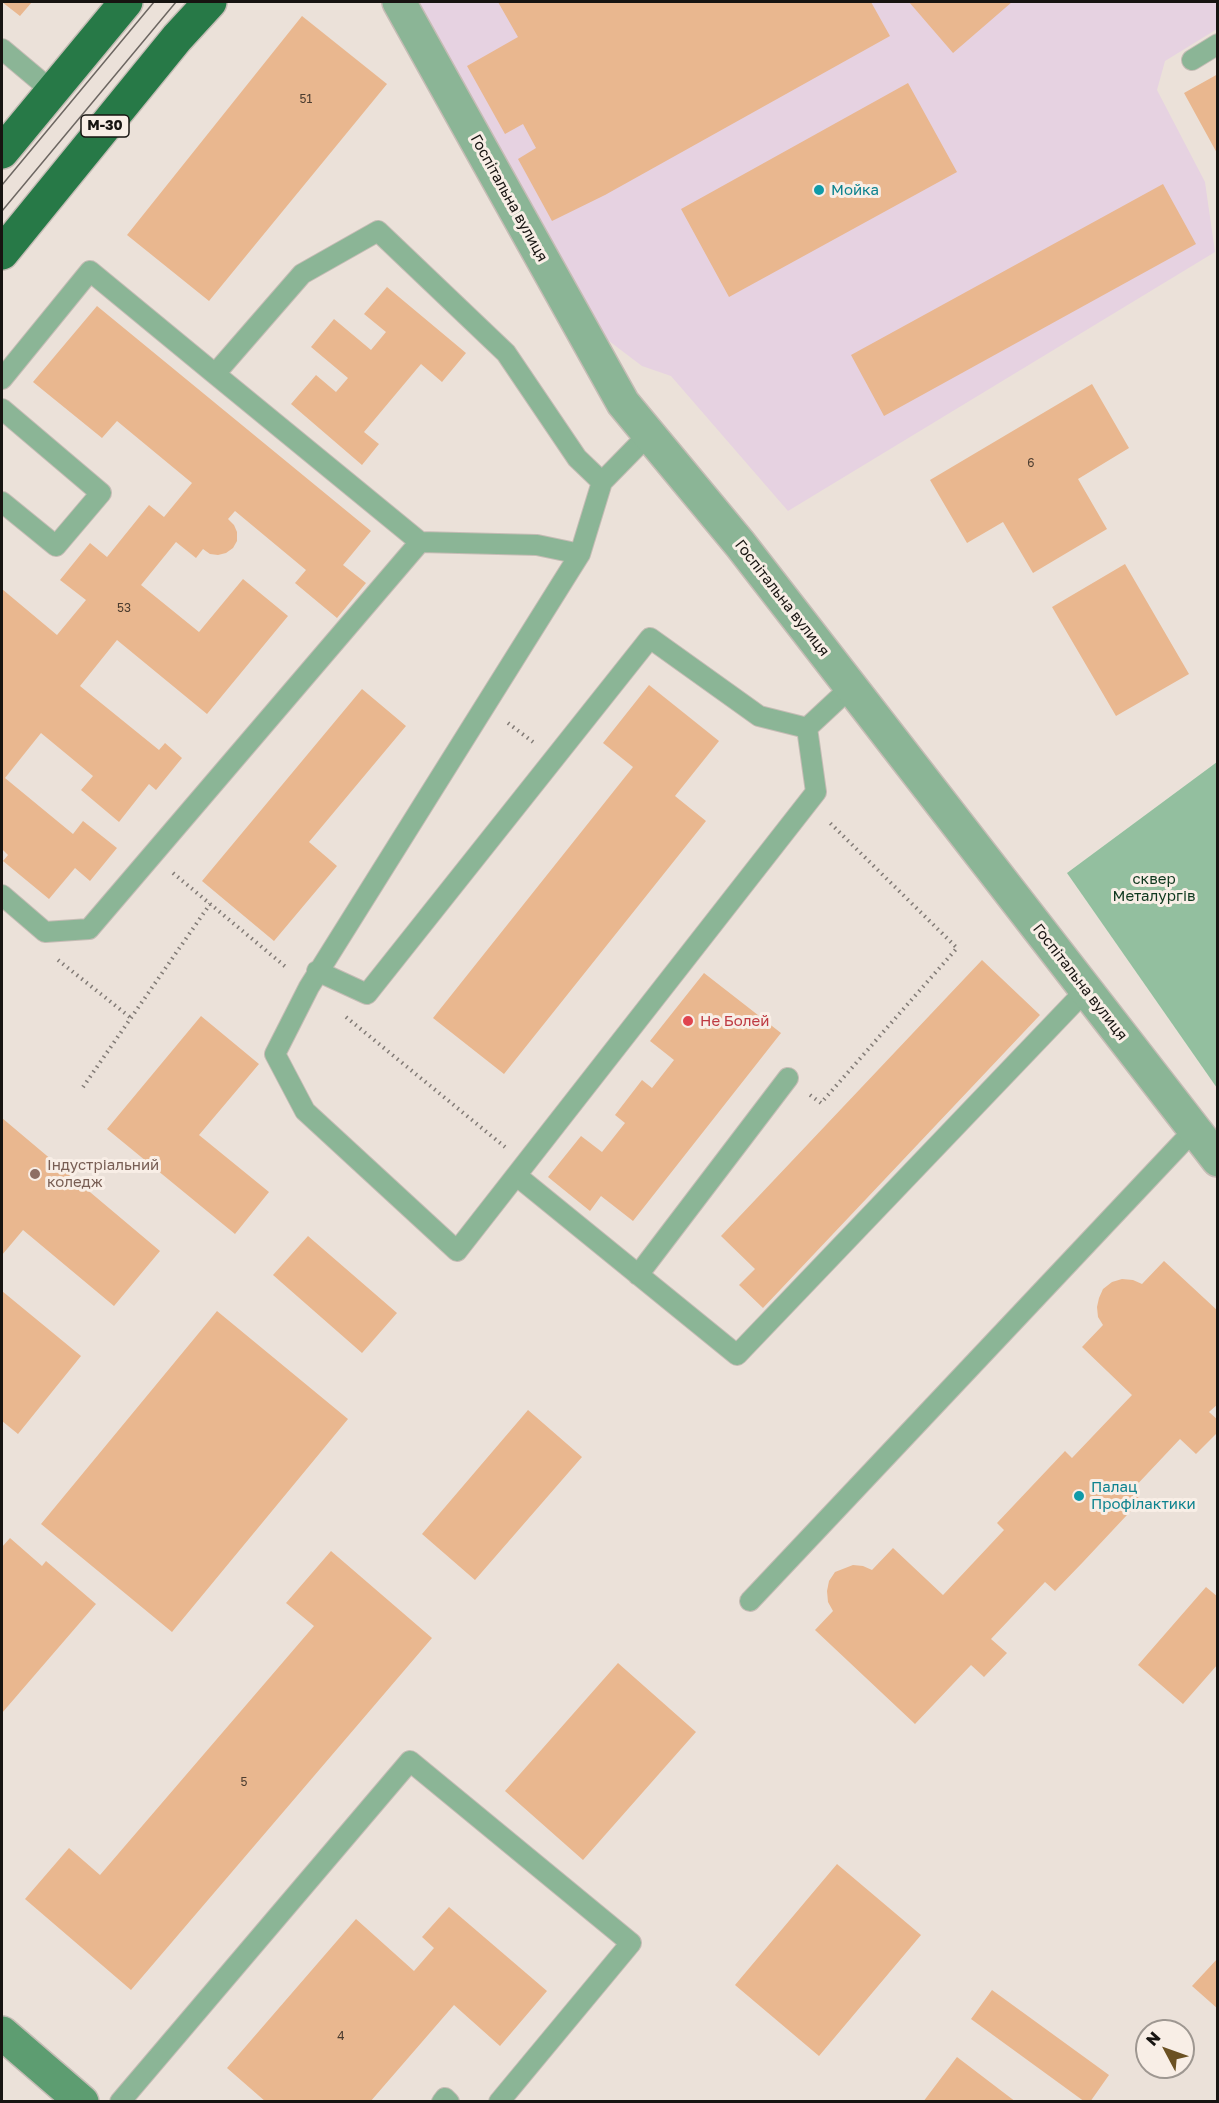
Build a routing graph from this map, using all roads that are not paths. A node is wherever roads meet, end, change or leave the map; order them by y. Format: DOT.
graph roads {
  1 [pos="126,2"];
  2 [pos="210,2"];
  3 [pos="399,2"];
  4 [pos="1218,44"];
  5 [pos="2,50"];
  6 [pos="1192,60"];
  7 [pos="52,91"];
  8 [pos="2,152"];
  9 [pos="2,253"];
  10 [pos="215,374"];
  11 [pos="2,379"];
  12 [pos="2,409"];
  13 [pos="649,434"];
  14 [pos="602,482"];
  15 [pos="2,502"];
  16 [pos="420,542"];
  17 [pos="580,554"];
  18 [pos="851,687"];
  19 [pos="807,728"];
  20 [pos="2,895"];
  21 [pos="317,971"];
  22 [pos="1086,990"];
  23 [pos="788,1078"];
  24 [pos="1194,1130"];
  25 [pos="1218,1160"];
  26 [pos="517,1176"];
  27 [pos="638,1275"];
  28 [pos="750,1602"];
  29 [pos="2,2033"];
  30 [pos="82,2102"];
  31 [pos="120,2102"];
  32 [pos="442,2102"];
  33 [pos="449,2102"];
  34 [pos="499,2102"];
  1 -- 7 [label="highway"];
  2 -- 9 [label="highway, М-30"];
  3 -- 13 [label="street, Госпітальна вулиця"];
  4 -- 6 [label="lane"];
  5 -- 7 [label="lane"];
  7 -- 8 [label="highway"];
  10 -- 11 [label="lane"];
  10 -- 14 [label="lane"];
  10 -- 16 [label="lane"];
  12 -- 15 [label="lane"];
  13 -- 14 [label="lane"];
  13 -- 18 [label="street, Госпітальна вулиця"];
  14 -- 17 [label="lane"];
  16 -- 17 [label="lane"];
  16 -- 20 [label="lane"];
  17 -- 21 [label="lane"];
  18 -- 19 [label="lane"];
  18 -- 22 [label="street, Госпітальна вулиця"];
  19 -- 21 [label="lane"];
  19 -- 26 [label="lane"];
  21 -- 26 [label="lane"];
  22 -- 24 [label="street, Госпітальна вулиця"];
  22 -- 27 [label="lane"];
  23 -- 27 [label="lane"];
  24 -- 25 [label="street, Госпітальна вулиця"];
  24 -- 28 [label="lane"];
  26 -- 27 [label="lane"];
  29 -- 30 [label="street"];
  31 -- 34 [label="lane"];
  32 -- 33 [label="lane"];
}
